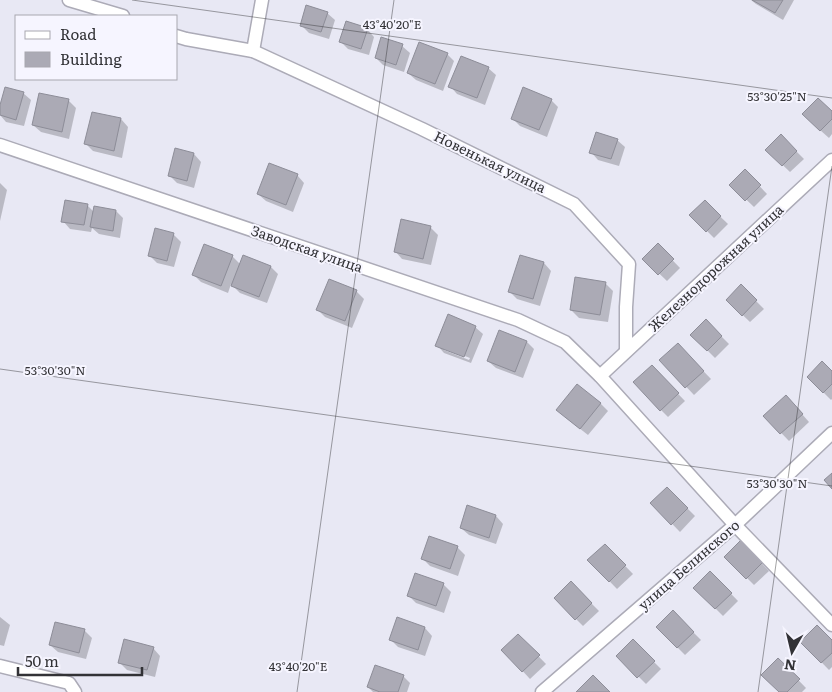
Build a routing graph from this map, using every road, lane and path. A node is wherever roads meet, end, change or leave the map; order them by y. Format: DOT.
graph roads {
  1 [pos="69,0"];
  2 [pos="262,0"];
  3 [pos="120,15"];
  4 [pos="178,37"];
  5 [pos="253,51"];
  6 [pos="0,145"];
  7 [pos="832,160"];
  8 [pos="626,351"];
  9 [pos="600,376"];
  10 [pos="832,433"];
  11 [pos="735,525"];
  12 [pos="832,625"];
  13 [pos="0,666"];
  14 [pos="75,692"];
  15 [pos="542,692"];
  1 -- 3 [label="street"];
  2 -- 5 [label="street"];
  4 -- 5 [label="street, Новенькая улица"];
  5 -- 8 [label="street, Новенькая улица"];
  6 -- 9 [label="street, Заводская улица"];
  7 -- 8 [label="street, Железнодорожная улица"];
  8 -- 9 [label="street, Железнодорожная улица"];
  9 -- 11 [label="street, Заводская улица"];
  10 -- 11 [label="street, улица Белинского"];
  11 -- 12 [label="street, Заводская улица"];
  11 -- 15 [label="street, улица Белинского"];
  13 -- 14 [label="street"];
}
